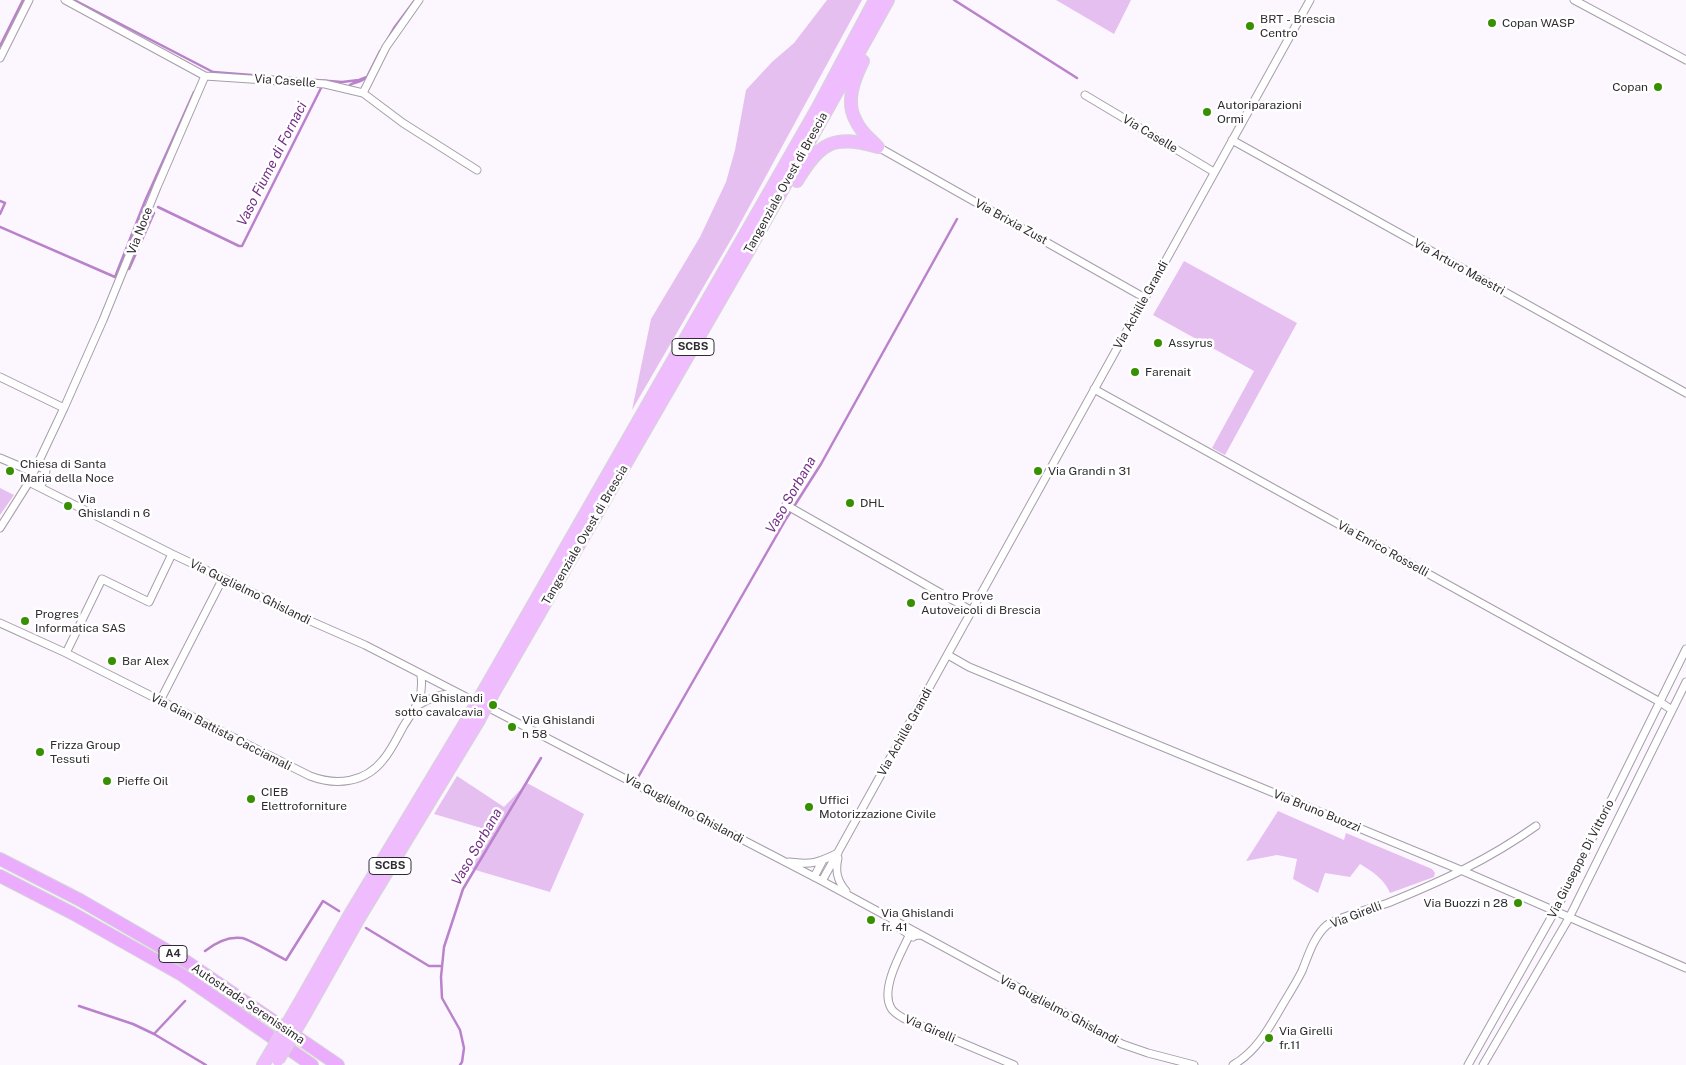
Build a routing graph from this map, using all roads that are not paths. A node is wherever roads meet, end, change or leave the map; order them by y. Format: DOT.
graph roads {
  1 [pos="29,0"];
  2 [pos="65,0"];
  3 [pos="419,0"];
  4 [pos="875,0"];
  5 [pos="888,0"];
  6 [pos="1310,0"];
  7 [pos="1574,0"];
  8 [pos="0,58"];
  9 [pos="1686,60"];
  10 [pos="205,76"];
  11 [pos="364,93"];
  12 [pos="1085,95"];
  13 [pos="1232,140"];
  14 [pos="878,147"];
  15 [pos="477,170"];
  16 [pos="1214,172"];
  17 [pos="749,250"];
  18 [pos="1145,298"];
  19 [pos="0,377"];
  20 [pos="1094,389"];
  21 [pos="1686,393"];
  22 [pos="64,408"];
  23 [pos="0,458"];
  24 [pos="35,468"];
  25 [pos="29,482"];
  26 [pos="40,487"];
  27 [pos="786,506"];
  28 [pos="0,528"];
  29 [pos="172,554"];
  30 [pos="223,578"];
  31 [pos="972,611"];
  32 [pos="0,623"];
  33 [pos="1686,649"];
  34 [pos="66,653"];
  35 [pos="948,655"];
  36 [pos="422,675"];
  37 [pos="1686,682"];
  38 [pos="490,690"];
  39 [pos="464,696"];
  40 [pos="472,700"];
  41 [pos="160,701"];
  42 [pos="1660,702"];
  43 [pos="418,705"];
  44 [pos="492,710"];
  45 [pos="1672,710"];
  46 [pos="1536,826"];
  47 [pos="839,852"];
  48 [pos="0,859"];
  49 [pos="823,860"];
  50 [pos="783,861"];
  51 [pos="1463,871"];
  52 [pos="0,876"];
  53 [pos="814,877"];
  54 [pos="822,881"];
  55 [pos="851,897"];
  56 [pos="874,910"];
  57 [pos="1555,911"];
  58 [pos="1569,918"];
  59 [pos="921,935"];
  60 [pos="908,936"];
  61 [pos="949,950"];
  62 [pos="1686,968"];
  63 [pos="270,1062"];
  64 [pos="1175,1063"];
  65 [pos="312,1065"];
  66 [pos="338,1065"];
  67 [pos="1014,1065"];
  68 [pos="1194,1065"];
  69 [pos="1200,1065"];
  70 [pos="1233,1065"];
  71 [pos="1468,1065"];
  72 [pos="1483,1065"];
  1 -- 8 [label="street"];
  2 -- 10 [label="street"];
  3 -- 11 [label="street"];
  4 -- 38 [label="highway, Tangenziale Ovest di Brescia / SCBS"];
  5 -- 14 [label="highway"];
  5 -- 17 [label="highway, Tangenziale Ovest di Brescia / SCBS"];
  6 -- 13 [label="street, Via Achille Grandi"];
  7 -- 9 [label="street"];
  10 -- 11 [label="street, Via Caselle"];
  10 -- 22 [label="street, Via Noce"];
  11 -- 15 [label="street, Via Caselle"];
  12 -- 16 [label="street, Via Caselle"];
  13 -- 16 [label="street, Via Achille Grandi"];
  13 -- 21 [label="street, Via Arturo Maestri"];
  14 -- 17 [label="highway"];
  14 -- 18 [label="street, Via Brixia Zust"];
  16 -- 18 [label="street, Via Achille Grandi"];
  17 -- 38 [label="highway, Tangenziale Ovest di Brescia / SCBS"];
  18 -- 20 [label="street, Via Achille Grandi"];
  19 -- 22 [label="street"];
  20 -- 31 [label="street, Via Achille Grandi"];
  20 -- 42 [label="street, Via Enrico Rosselli"];
  22 -- 24 [label="street, Via Noce"];
  23 -- 24 [label="street"];
  24 -- 25 [label="street, Via Noce"];
  24 -- 26 [label="street"];
  25 -- 26 [label="street, Via Guglielmo Ghislandi"];
  25 -- 28 [label="street, Via Noce"];
  26 -- 29 [label="street, Via Guglielmo Ghislandi"];
  27 -- 31 [label="street"];
  29 -- 30 [label="street, Via Guglielmo Ghislandi"];
  29 -- 34 [label="street"];
  30 -- 36 [label="street, Via Guglielmo Ghislandi"];
  30 -- 41 [label="street"];
  31 -- 35 [label="street, Via Achille Grandi"];
  32 -- 34 [label="street, Via Gian Battista Cacciamali"];
  33 -- 42 [label="street, Via Giuseppe Di Vittorio"];
  34 -- 41 [label="street, Via Gian Battista Cacciamali"];
  35 -- 47 [label="street, Via Achille Grandi"];
  35 -- 51 [label="street, Via Bruno Buozzi"];
  36 -- 39 [label="street, Via Guglielmo Ghislandi"];
  36 -- 43 [label="street, Via Gian Battista Cacciamali"];
  37 -- 45 [label="street, Via Giuseppe Di Vittorio"];
  38 -- 63 [label="highway, Tangenziale Ovest di Brescia / SCBS, bridge"];
  39 -- 40 [label="street, Via Guglielmo Ghislandi"];
  39 -- 43 [label="street"];
  41 -- 43 [label="street, Via Gian Battista Cacciamali"];
  42 -- 45 [label="street, Via Enrico Rosselli"];
  42 -- 57 [label="street, Via Giuseppe Di Vittorio"];
  44 -- 50 [label="street, Via Guglielmo Ghislandi"];
  45 -- 58 [label="street, Via Giuseppe Di Vittorio"];
  46 -- 51 [label="street, Via Girelli"];
  47 -- 49 [label="street"];
  47 -- 54 [label="street, Via Achille Grandi"];
  47 -- 55 [label="street, Via Achille Grandi"];
  48 -- 66 [label="highway, Autostrada Serenissima / A4"];
  49 -- 50 [label="street"];
  49 -- 53 [label="street"];
  50 -- 53 [label="street, Via Guglielmo Ghislandi"];
  51 -- 57 [label="street, Via Bruno Buozzi"];
  51 -- 70 [label="street, Via Girelli"];
  52 -- 65 [label="highway, Autostrada Serenissima / A4"];
  53 -- 54 [label="street, Via Guglielmo Ghislandi"];
  54 -- 55 [label="street, Via Guglielmo Ghislandi"];
  55 -- 56 [label="street, Via Guglielmo Ghislandi"];
  56 -- 59 [label="street, Via Guglielmo Ghislandi"];
  56 -- 60 [label="street, Via Guglielmo Ghislandi"];
  57 -- 58 [label="street, Via Bruno Buozzi"];
  57 -- 71 [label="street, Via Giuseppe Di Vittorio"];
  58 -- 62 [label="street, Via Bruno Buozzi"];
  58 -- 72 [label="street, Via Giuseppe Di Vittorio"];
  59 -- 60 [label="street"];
  59 -- 61 [label="street, Via Guglielmo Ghislandi"];
  60 -- 61 [label="street, Via Guglielmo Ghislandi"];
  60 -- 67 [label="street, Via Girelli"];
  61 -- 64 [label="street, Via Guglielmo Ghislandi"];
  64 -- 68 [label="street, Via Guglielmo Ghislandi"];
  68 -- 69 [label="street"];
}
